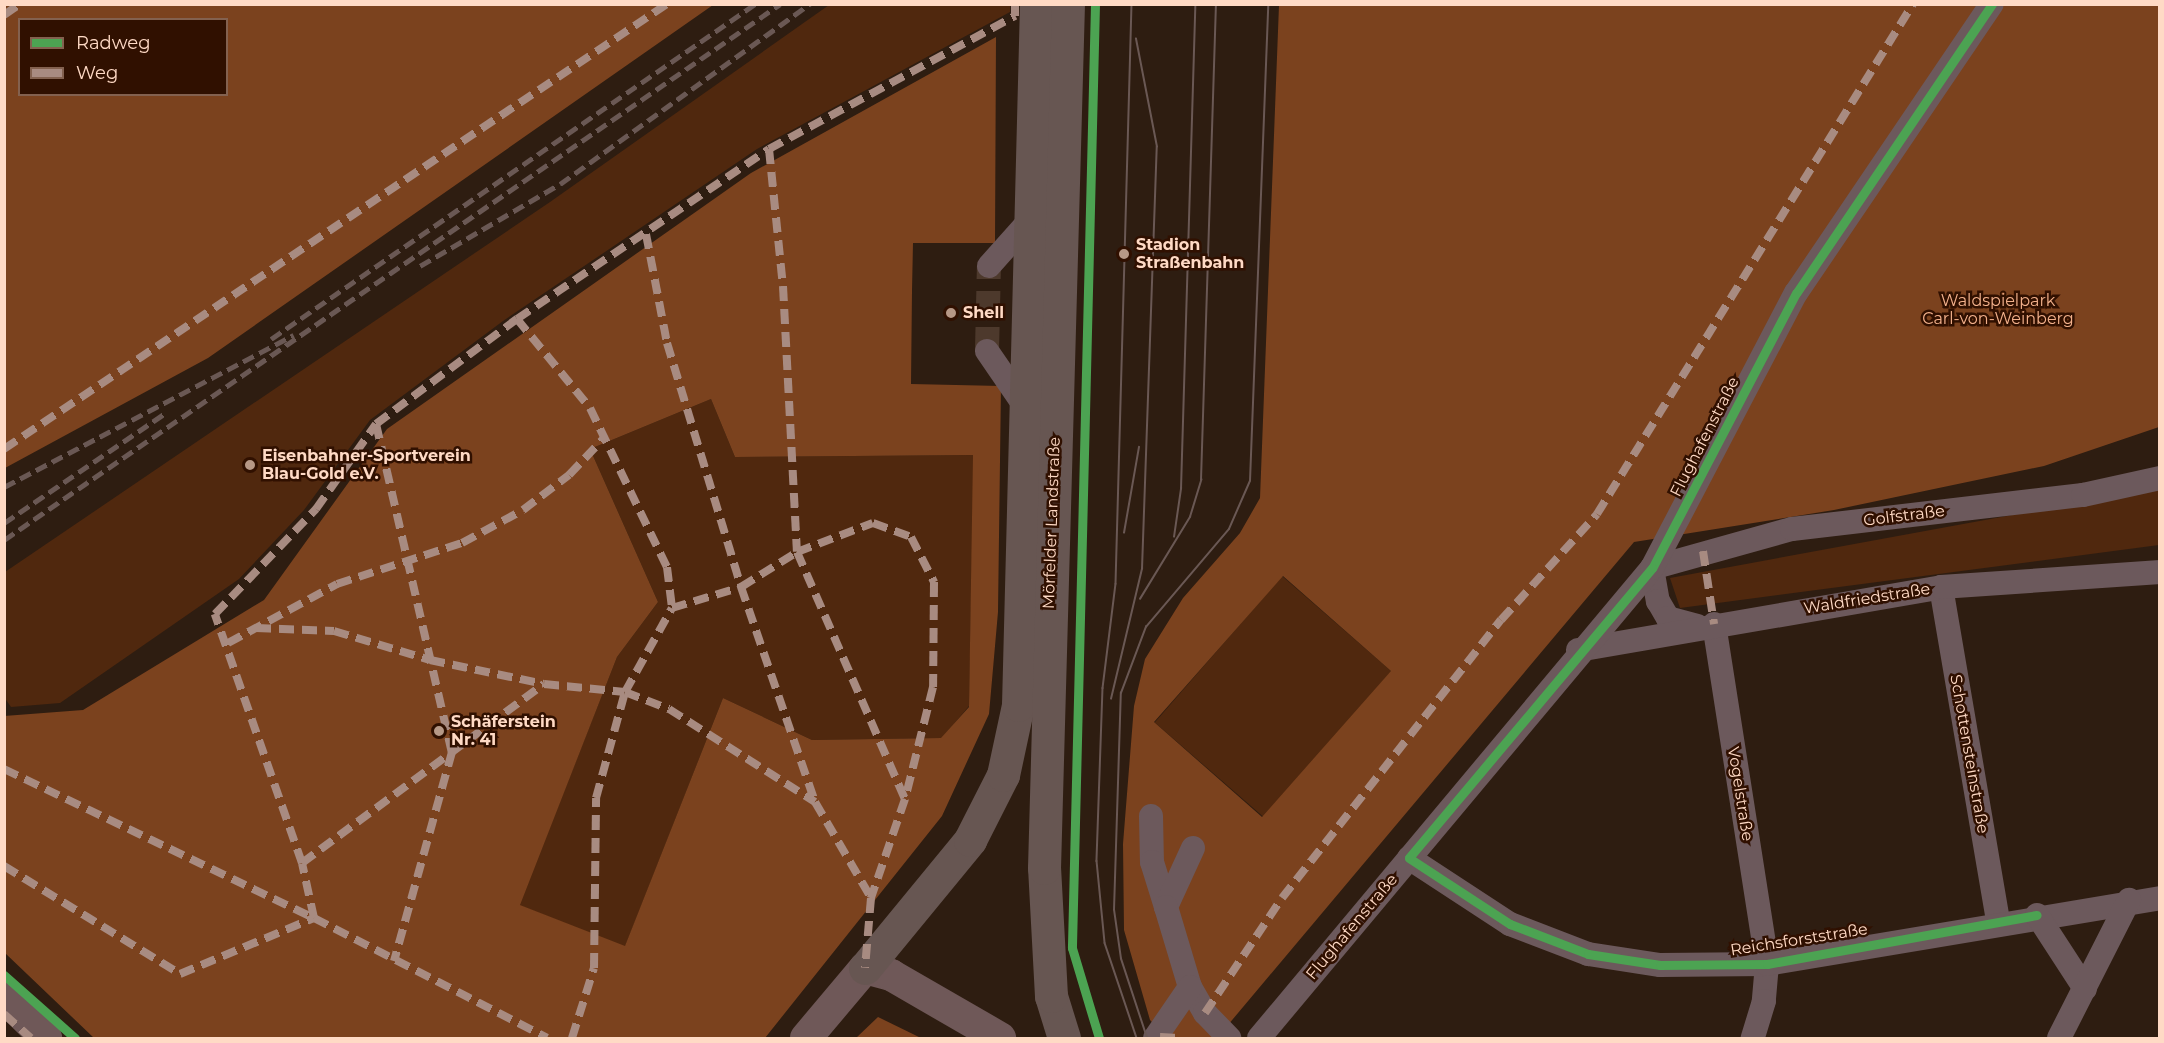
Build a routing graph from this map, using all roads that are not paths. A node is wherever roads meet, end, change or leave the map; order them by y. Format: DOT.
graph roads {
  1 [pos="1036,4"];
  2 [pos="1068,4"];
  3 [pos="1992,4"];
  4 [pos="1030,220"];
  5 [pos="989,266"];
  6 [pos="987,351"];
  7 [pos="1022,402"];
  8 [pos="2160,478"];
  9 [pos="1652,568"];
  10 [pos="2160,572"];
  11 [pos="1941,586"];
  12 [pos="1707,625"];
  13 [pos="1578,650"];
  14 [pos="1151,816"];
  15 [pos="1193,849"];
  16 [pos="1409,858"];
  17 [pos="2160,898"];
  18 [pos="2129,900"];
  19 [pos="1166,907"];
  20 [pos="2037,915"];
  21 [pos="1998,921"];
  22 [pos="1767,964"];
  23 [pos="865,968"];
  24 [pos="1190,987"];
  25 [pos="2085,989"];
  26 [pos="4,997"];
  27 [pos="46,1038"];
  28 [pos="806,1038"];
  29 [pos="1000,1038"];
  30 [pos="1064,1038"];
  31 [pos="1155,1038"];
  32 [pos="1230,1038"];
  33 [pos="1259,1038"];
  34 [pos="1753,1038"];
  35 [pos="2059,1038"];
  1 -- 4 [label="highway, Mörfelder Landstraße"];
  2 -- 30 [label="highway, Mörfelder Landstraße"];
  3 -- 9 [label="street, Flughafenstraße"];
  4 -- 5 [label="street"];
  4 -- 7 [label="highway, Mörfelder Landstraße"];
  6 -- 7 [label="street"];
  7 -- 23 [label="highway, Mörfelder Landstraße"];
  8 -- 9 [label="street, Golfstraße"];
  9 -- 12 [label="street"];
  9 -- 13 [label="street, Flughafenstraße"];
  10 -- 11 [label="street, Waldfriedstraße"];
  11 -- 12 [label="street, Waldfriedstraße"];
  11 -- 21 [label="street, Schottensteinstraße"];
  12 -- 13 [label="street, Waldfriedstraße"];
  12 -- 22 [label="street, Vogelstraße"];
  13 -- 16 [label="street, Flughafenstraße"];
  14 -- 19 [label="street"];
  15 -- 19 [label="street"];
  16 -- 22 [label="street, Reichsforststraße"];
  16 -- 33 [label="street, Flughafenstraße"];
  17 -- 18 [label="street, Reichsforststraße"];
  18 -- 20 [label="street, Reichsforststraße"];
  18 -- 25 [label="street"];
  19 -- 24 [label="street"];
  20 -- 21 [label="street, Reichsforststraße"];
  20 -- 25 [label="street"];
  21 -- 22 [label="street, Reichsforststraße"];
  22 -- 34 [label="street, Vogelstraße"];
  23 -- 28 [label="main road"];
  23 -- 29 [label="main road"];
  24 -- 31 [label="street"];
  24 -- 32 [label="street"];
  25 -- 35 [label="street"];
  26 -- 27 [label="main road"];
}
